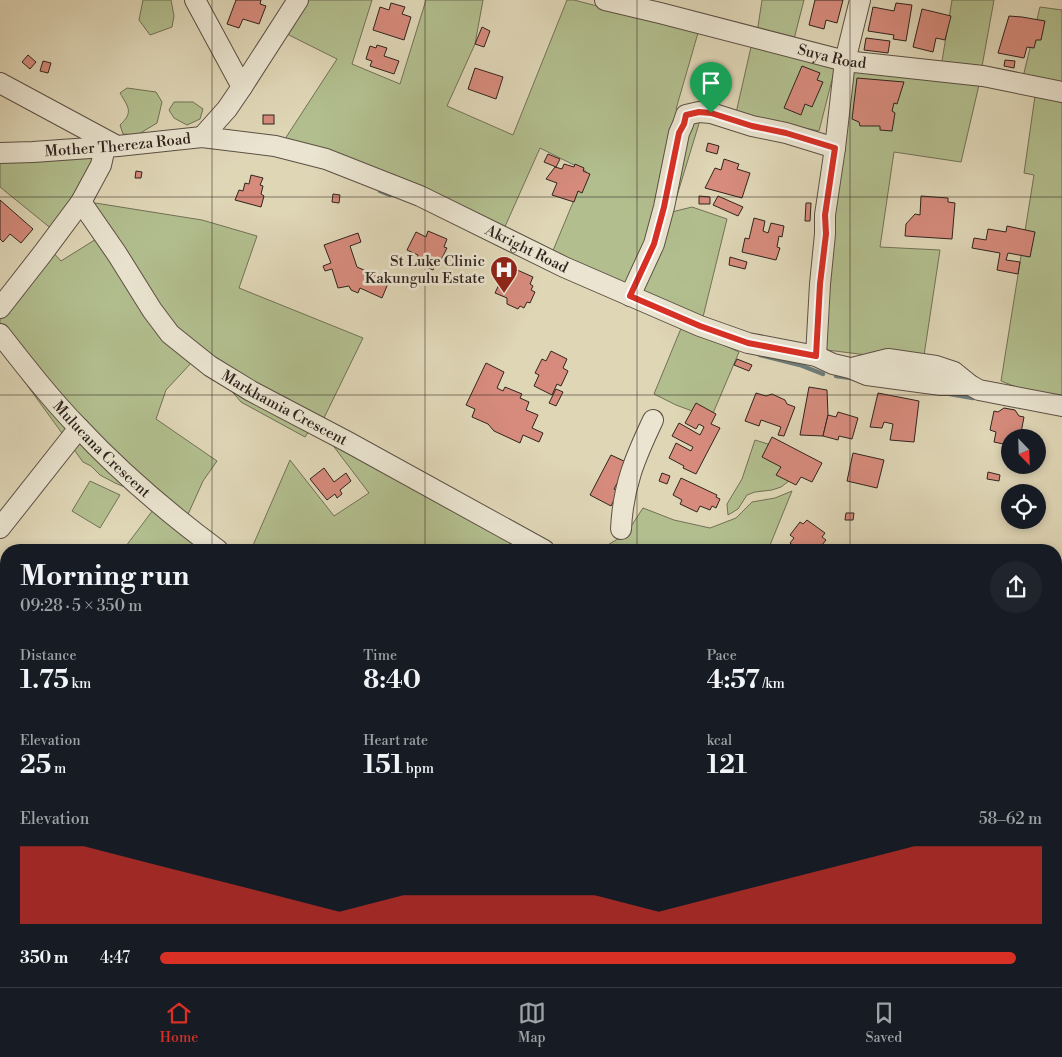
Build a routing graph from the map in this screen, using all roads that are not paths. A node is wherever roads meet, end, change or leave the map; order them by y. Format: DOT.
graph roads {
  1 [pos="195,0"];
  2 [pos="298,0"];
  3 [pos="606,0"];
  4 [pos="860,0"];
  5 [pos="845,61"];
  6 [pos="0,83"];
  7 [pos="242,86"];
  8 [pos="1062,92"];
  9 [pos="202,137"];
  10 [pos="835,148"];
  11 [pos="0,152"];
  12 [pos="108,153"];
  13 [pos="81,202"];
  14 [pos="630,296"];
  15 [pos="0,308"];
  16 [pos="0,334"];
  17 [pos="816,356"];
  18 [pos="1062,406"];
  19 [pos="653,420"];
  20 [pos="78,428"];
  21 [pos="0,528"];
  22 [pos="621,528"];
  23 [pos="210,544"];
  24 [pos="533,544"];
  1 -- 7 [label="street"];
  2 -- 7 [label="street"];
  3 -- 5 [label="street, Suya Road"];
  4 -- 5 [label="street"];
  5 -- 8 [label="street, Suya Road"];
  5 -- 10 [label="street"];
  6 -- 12 [label="street"];
  7 -- 9 [label="street"];
  9 -- 12 [label="street, Mother Thereza Road"];
  9 -- 14 [label="street, Akright Road"];
  10 -- 14 [label="street"];
  10 -- 17 [label="street"];
  11 -- 12 [label="street, Mother Thereza Road"];
  12 -- 13 [label="street"];
  13 -- 15 [label="street"];
  13 -- 24 [label="street, Markhamia Crescent"];
  14 -- 17 [label="street, Akright Road"];
  16 -- 20 [label="street, Mulucana Crescent"];
  17 -- 18 [label="street, Akright Road"];
  19 -- 22 [label="street"];
  20 -- 21 [label="street"];
  20 -- 23 [label="street, Mulucana Crescent"];
}
